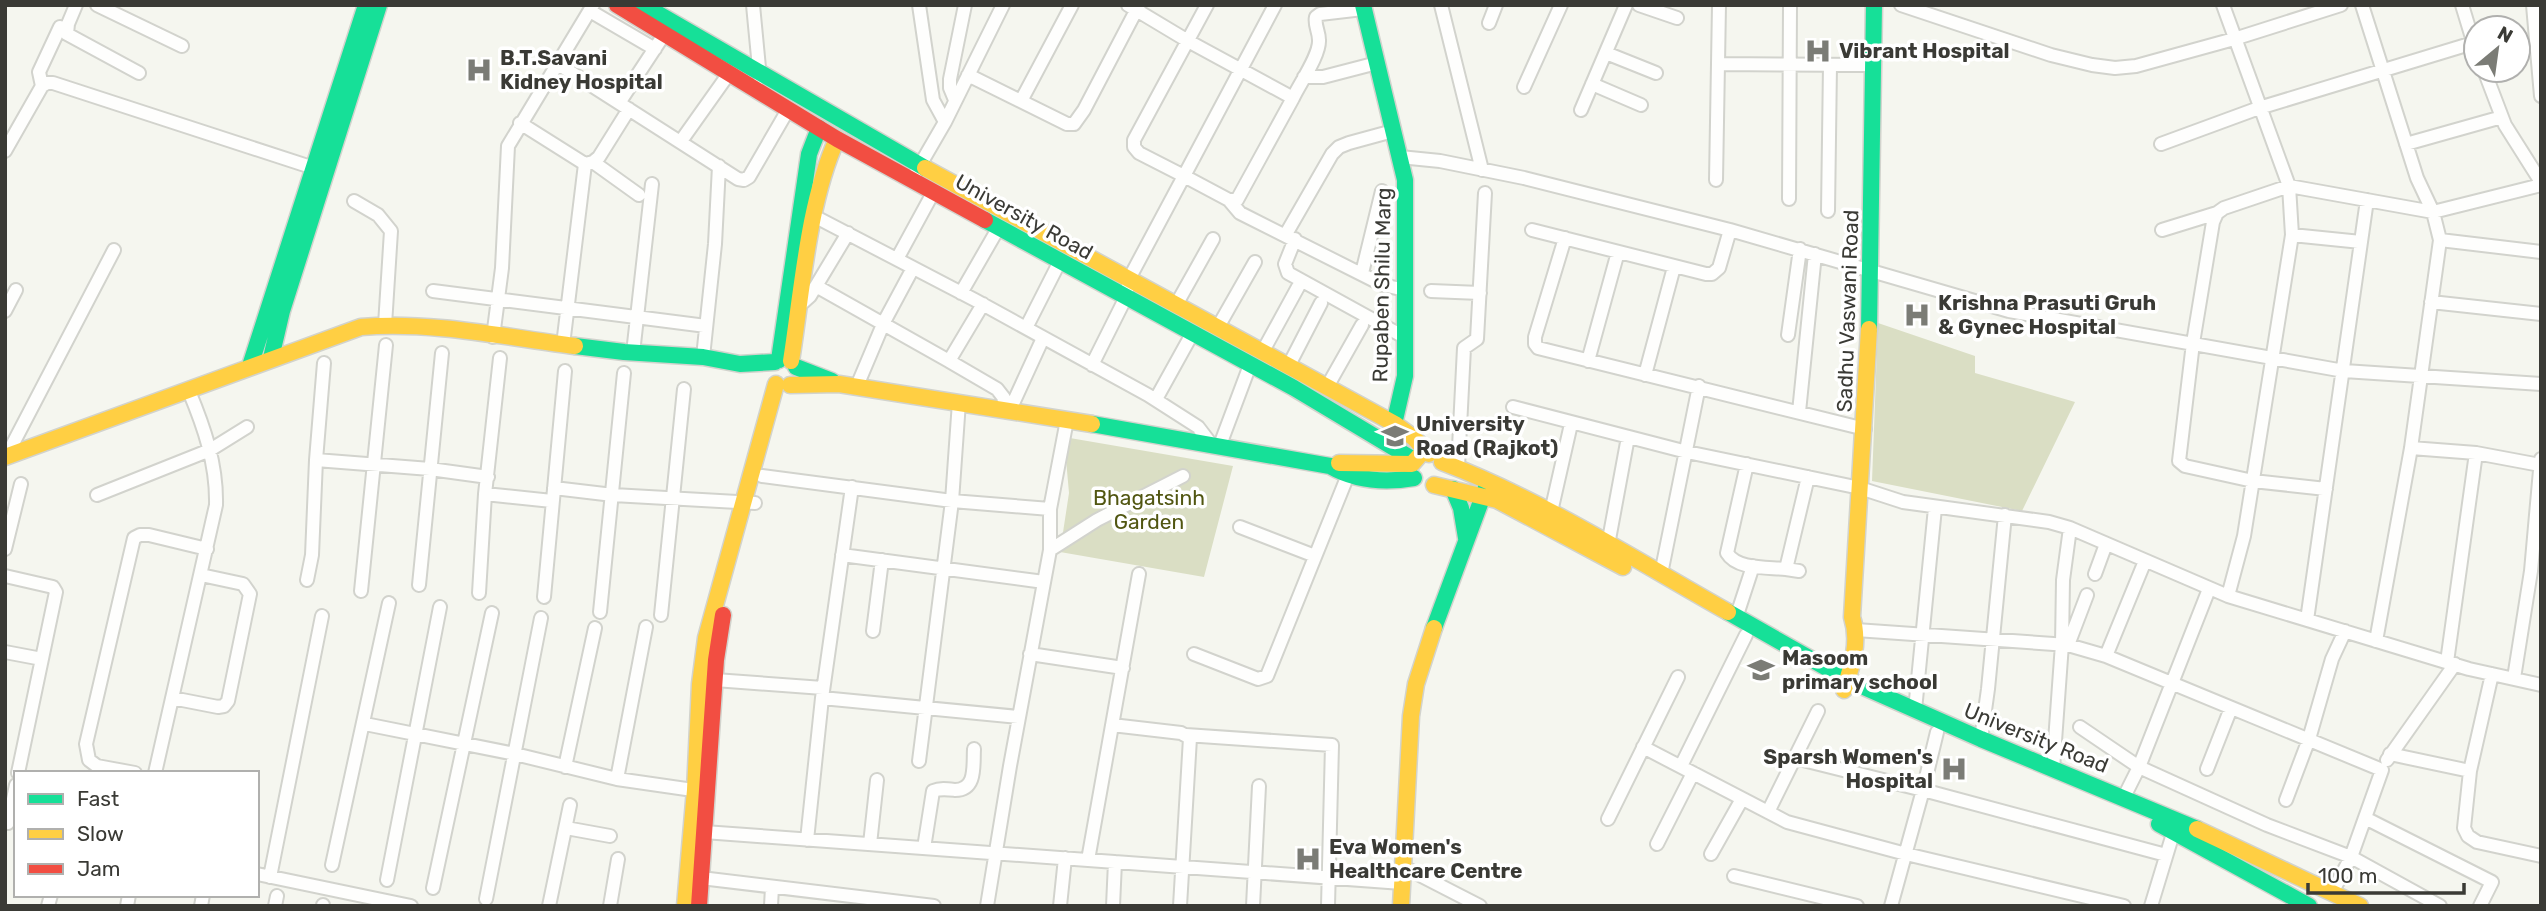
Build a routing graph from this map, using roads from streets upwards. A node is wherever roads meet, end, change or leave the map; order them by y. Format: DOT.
graph roads {
  1 [pos="76,5"];
  2 [pos="97,5"];
  3 [pos="366,5"];
  4 [pos="379,5"];
  5 [pos="617,5"];
  6 [pos="643,5"];
  7 [pos="752,5"];
  8 [pos="919,5"];
  9 [pos="965,5"];
  10 [pos="1003,5"];
  11 [pos="1072,5"];
  12 [pos="1207,5"];
  13 [pos="1275,5"];
  14 [pos="1440,5"];
  15 [pos="1496,5"];
  16 [pos="1561,5"];
  17 [pos="1626,5"];
  18 [pos="1719,5"];
  19 [pos="1790,5"];
  20 [pos="1874,5"];
  21 [pos="1901,5"];
  22 [pos="2222,5"];
  23 [pos="2340,5"];
  24 [pos="2362,5"];
  25 [pos="2533,5"];
  26 [pos="1645,6"];
  27 [pos="1134,7"];
  28 [pos="1363,7"];
  29 [pos="591,8"];
  30 [pos="1677,18"];
  31 [pos="1489,23"];
  32 [pos="60,26"];
  33 [pos="665,33"];
  34 [pos="2234,39"];
  35 [pos="1188,41"];
  36 [pos="182,46"];
  37 [pos="655,49"];
  38 [pos="2462,50"];
  39 [pos="1606,52"];
  40 [pos="558,64"];
  41 [pos="1377,64"];
  42 [pos="1719,64"];
  43 [pos="1789,65"];
  44 [pos="1830,65"];
  45 [pos="1873,65"];
  46 [pos="1241,69"];
  47 [pos="759,71"];
  48 [pos="2382,71"];
  49 [pos="730,72"];
  50 [pos="139,73"];
  51 [pos="1656,73"];
  52 [pos="968,75"];
  53 [pos="1304,77"];
  54 [pos="1592,84"];
  55 [pos="2489,84"];
  56 [pos="42,86"];
  57 [pos="1524,87"];
  58 [pos="760,90"];
  59 [pos="2541,96"];
  60 [pos="1293,98"];
  61 [pos="956,100"];
  62 [pos="1021,101"];
  63 [pos="1641,105"];
  64 [pos="624,106"];
  65 [pos="789,108"];
  66 [pos="2259,108"];
  67 [pos="1581,110"];
  68 [pos="2502,117"];
  69 [pos="945,122"];
  70 [pos="520,123"];
  71 [pos="819,128"];
  72 [pos="1393,131"];
  73 [pos="837,139"];
  74 [pos="681,141"];
  75 [pos="2161,144"];
  76 [pos="2406,144"];
  77 [pos="5,151"];
  78 [pos="1399,157"];
  79 [pos="589,163"];
  80 [pos="719,166"];
  81 [pos="314,168"];
  82 [pos="1482,170"];
  83 [pos="917,172"];
  84 [pos="1184,176"];
  85 [pos="1716,180"];
  86 [pos="2541,183"];
  87 [pos="652,184"];
  88 [pos="2288,186"];
  89 [pos="934,191"];
  90 [pos="1382,191"];
  91 [pos="1485,192"];
  92 [pos="639,195"];
  93 [pos="1789,199"];
  94 [pos="1229,200"];
  95 [pos="2367,200"];
  96 [pos="354,201"];
  97 [pos="1828,211"];
  98 [pos="2434,212"];
  99 [pos="807,213"];
  100 [pos="2217,214"];
  101 [pos="999,227"];
  102 [pos="1532,230"];
  103 [pos="1730,230"];
  104 [pos="2162,230"];
  105 [pos="848,233"];
  106 [pos="2292,235"];
  107 [pos="1291,237"];
  108 [pos="1565,238"];
  109 [pos="1213,239"];
  110 [pos="2440,240"];
  111 [pos="2361,242"];
  112 [pos="1800,249"];
  113 [pos="114,250"];
  114 [pos="1618,252"];
  115 [pos="2541,252"];
  116 [pos="1815,254"];
  117 [pos="897,259"];
  118 [pos="1060,261"];
  119 [pos="1255,262"];
  120 [pos="1674,267"];
  121 [pos="913,268"];
  122 [pos="1871,271"];
  123 [pos="1363,273"];
  124 [pos="1129,279"];
  125 [pos="816,286"];
  126 [pos="1298,286"];
  127 [pos="16,290"];
  128 [pos="1405,290"];
  129 [pos="433,291"];
  130 [pos="1431,291"];
  131 [pos="961,293"];
  132 [pos="1480,293"];
  133 [pos="1126,297"];
  134 [pos="498,298"];
  135 [pos="2431,302"];
  136 [pos="1321,303"];
  137 [pos="983,304"];
  138 [pos="800,305"];
  139 [pos="1177,305"];
  140 [pos="568,307"];
  141 [pos="5,311"];
  142 [pos="2541,314"];
  143 [pos="637,316"];
  144 [pos="884,322"];
  145 [pos="385,325"];
  146 [pos="1362,325"];
  147 [pos="706,326"];
  148 [pos="1218,327"];
  149 [pos="1027,328"];
  150 [pos="1192,334"];
  151 [pos="1788,335"];
  152 [pos="493,337"];
  153 [pos="1043,338"];
  154 [pos="1406,338"];
  155 [pos="2193,343"];
  156 [pos="386,345"];
  157 [pos="563,345"];
  158 [pos="1263,351"];
  159 [pos="442,353"];
  160 [pos="633,353"];
  161 [pos="703,357"];
  162 [pos="271,358"];
  163 [pos="500,358"];
  164 [pos="2274,358"];
  165 [pos="1588,361"];
  166 [pos="785,362"];
  167 [pos="949,362"];
  168 [pos="324,363"];
  169 [pos="740,364"];
  170 [pos="1092,365"];
  171 [pos="1251,365"];
  172 [pos="1289,365"];
  173 [pos="250,366"];
  174 [pos="565,371"];
  175 [pos="2344,371"];
  176 [pos="624,373"];
  177 [pos="1645,375"];
  178 [pos="2420,376"];
  179 [pos="781,383"];
  180 [pos="839,384"];
  181 [pos="2541,384"];
  182 [pos="857,386"];
  183 [pos="1699,386"];
  184 [pos="1327,387"];
  185 [pos="684,389"];
  186 [pos="189,391"];
  187 [pos="1156,400"];
  188 [pos="960,402"];
  189 [pos="1513,407"];
  190 [pos="1006,409"];
  191 [pos="1799,412"];
  192 [pos="1067,420"];
  193 [pos="1395,424"];
  194 [pos="1571,424"];
  195 [pos="247,427"];
  196 [pos="1865,429"];
  197 [pos="1371,434"];
  198 [pos="1628,437"];
  199 [pos="1388,443"];
  200 [pos="1216,445"];
  201 [pos="2411,448"];
  202 [pos="210,450"];
  203 [pos="1686,452"];
  204 [pos="2476,453"];
  205 [pos="6,457"];
  206 [pos="316,460"];
  207 [pos="2540,462"];
  208 [pos="373,464"];
  209 [pos="1422,464"];
  210 [pos="1747,464"];
  211 [pos="1330,466"];
  212 [pos="1367,466"];
  213 [pos="1458,467"];
  214 [pos="430,469"];
  215 [pos="1348,475"];
  216 [pos="762,476"];
  217 [pos="1183,476"];
  218 [pos="488,477"];
  219 [pos="1808,477"];
  220 [pos="1489,480"];
  221 [pos="2253,481"];
  222 [pos="21,484"];
  223 [pos="1434,485"];
  224 [pos="852,487"];
  225 [pos="1860,488"];
  226 [pos="1453,489"];
  227 [pos="2326,489"];
  228 [pos="485,494"];
  229 [pos="97,495"];
  230 [pos="553,495"];
  231 [pos="613,495"];
  232 [pos="1483,496"];
  233 [pos="673,498"];
  234 [pos="952,501"];
  235 [pos="749,502"];
  236 [pos="1935,508"];
  237 [pos="1050,509"];
  238 [pos="1551,512"];
  239 [pos="2005,515"];
  240 [pos="1240,527"];
  241 [pos="2070,528"];
  242 [pos="1466,541"];
  243 [pos="2106,544"];
  244 [pos="1608,545"];
  245 [pos="5,549"];
  246 [pos="207,549"];
  247 [pos="1050,550"];
  248 [pos="842,555"];
  249 [pos="1315,556"];
  250 [pos="882,560"];
  251 [pos="2145,561"];
  252 [pos="1753,566"];
  253 [pos="943,568"];
  254 [pos="1786,569"];
  255 [pos="1799,571"];
  256 [pos="2536,571"];
  257 [pos="1139,574"];
  258 [pos="2095,574"];
  259 [pos="201,575"];
  260 [pos="1661,575"];
  261 [pos="5,576"];
  262 [pos="307,580"];
  263 [pos="1044,582"];
  264 [pos="419,585"];
  265 [pos="2210,589"];
  266 [pos="361,591"];
  267 [pos="479,593"];
  268 [pos="2087,595"];
  269 [pos="2228,596"];
  270 [pos="544,597"];
  271 [pos="389,603"];
  272 [pos="440,607"];
  273 [pos="600,612"];
  274 [pos="492,613"];
  275 [pos="661,615"];
  276 [pos="322,616"];
  277 [pos="541,618"];
  278 [pos="1736,618"];
  279 [pos="2307,620"];
  280 [pos="1854,624"];
  281 [pos="646,627"];
  282 [pos="595,628"];
  283 [pos="873,631"];
  284 [pos="2345,631"];
  285 [pos="1746,635"];
  286 [pos="1922,635"];
  287 [pos="1991,640"];
  288 [pos="2376,641"];
  289 [pos="2065,644"];
  290 [pos="5,652"];
  291 [pos="1030,654"];
  292 [pos="1194,654"];
  293 [pos="2106,656"];
  294 [pos="42,659"];
  295 [pos="2451,663"];
  296 [pos="1122,668"];
  297 [pos="2492,674"];
  298 [pos="1678,677"];
  299 [pos="2514,678"];
  300 [pos="715,680"];
  301 [pos="1841,682"];
  302 [pos="2170,684"];
  303 [pos="2541,685"];
  304 [pos="823,693"];
  305 [pos="172,698"];
  306 [pos="926,708"];
  307 [pos="2231,708"];
  308 [pos="1915,710"];
  309 [pos="1818,711"];
  310 [pos="1019,716"];
  311 [pos="365,724"];
  312 [pos="1112,725"];
  313 [pos="2080,727"];
  314 [pos="1937,732"];
  315 [pos="415,734"];
  316 [pos="1186,735"];
  317 [pos="1981,739"];
  318 [pos="2309,740"];
  319 [pos="465,744"];
  320 [pos="1643,747"];
  321 [pos="974,749"];
  322 [pos="515,754"];
  323 [pos="2390,754"];
  324 [pos="1795,758"];
  325 [pos="919,761"];
  326 [pos="1681,766"];
  327 [pos="565,767"];
  328 [pos="2139,767"];
  329 [pos="2053,769"];
  330 [pos="2207,769"];
  331 [pos="2382,770"];
  332 [pos="18,771"];
  333 [pos="126,771"];
  334 [pos="155,771"];
  335 [pos="2470,771"];
  336 [pos="1693,773"];
  337 [pos="617,779"];
  338 [pos="877,780"];
  339 [pos="1259,786"];
  340 [pos="1923,790"];
  341 [pos="701,791"];
  342 [pos="2124,797"];
  343 [pos="14,798"];
  344 [pos="1742,799"];
  345 [pos="2286,800"];
  346 [pos="570,805"];
  347 [pos="1768,812"];
  348 [pos="1608,818"];
  349 [pos="2365,818"];
  350 [pos="10,823"];
  351 [pos="2175,825"];
  352 [pos="566,828"];
  353 [pos="704,832"];
  354 [pos="610,836"];
  355 [pos="807,840"];
  356 [pos="870,844"];
  357 [pos="1657,844"];
  358 [pos="923,848"];
  359 [pos="995,853"];
  360 [pos="1711,854"];
  361 [pos="1906,854"];
  362 [pos="2166,855"];
  363 [pos="2541,856"];
  364 [pos="2351,857"];
  365 [pos="1065,858"];
  366 [pos="618,859"];
  367 [pos="1088,860"];
  368 [pos="1115,862"];
  369 [pos="332,865"];
  370 [pos="1182,867"];
  371 [pos="1256,872"];
  372 [pos="1403,875"];
  373 [pos="264,876"];
  374 [pos="1734,876"];
  375 [pos="701,878"];
  376 [pos="1330,878"];
  377 [pos="387,880"];
  378 [pos="772,887"];
  379 [pos="433,888"];
  380 [pos="2333,891"];
  381 [pos="486,899"];
  382 [pos="837,900"];
  383 [pos="927,905"];
  384 [pos="411,906"];
  385 [pos="550,906"];
  386 [pos="610,906"];
  387 [pos="685,906"];
  388 [pos="699,906"];
  389 [pos="771,906"];
  390 [pos="934,906"];
  391 [pos="987,906"];
  392 [pos="1060,906"];
  393 [pos="1113,906"];
  394 [pos="1180,906"];
  395 [pos="1253,906"];
  396 [pos="1328,906"];
  397 [pos="1401,906"];
  398 [pos="1480,906"];
  399 [pos="1857,906"];
  400 [pos="1891,906"];
  401 [pos="2124,906"];
  402 [pos="2151,906"];
  403 [pos="2309,906"];
  404 [pos="2360,906"];
  405 [pos="2440,906"];
  406 [pos="2480,906"];
  1 -- 50 [label="street"];
  2 -- 36 [label="street"];
  3 -- 81 [label="street"];
  4 -- 162 [label="street"];
  5 -- 33 [label="street, University Road"];
  6 -- 47 [label="street, University Road"];
  7 -- 47 [label="street"];
  8 -- 69 [label="street"];
  9 -- 61 [label="street"];
  10 -- 52 [label="street"];
  11 -- 62 [label="street"];
  12 -- 35 [label="street"];
  13 -- 46 [label="street"];
  14 -- 82 [label="street"];
  15 -- 31 [label="street"];
  16 -- 57 [label="street"];
  17 -- 39 [label="street"];
  18 -- 42 [label="street"];
  19 -- 43 [label="street"];
  20 -- 45 [label="street, Sadhu Vaswani Road"];
  21 -- 34 [label="street"];
  22 -- 34 [label="street"];
  23 -- 34 [label="street"];
  24 -- 48 [label="street"];
  25 -- 59 [label="street"];
  26 -- 30 [label="street"];
  27 -- 35 [label="street"];
  27 -- 62 [label="street"];
  28 -- 41 [label="street, Rupaben Shilu Marg"];
  28 -- 53 [label="street"];
  29 -- 37 [label="street"];
  29 -- 40 [label="street"];
  32 -- 56 [label="street"];
  33 -- 37 [label="street"];
  33 -- 49 [label="street, University Road"];
  34 -- 66 [label="street"];
  35 -- 46 [label="street"];
  35 -- 84 [label="street"];
  37 -- 64 [label="street"];
  38 -- 48 [label="street"];
  39 -- 51 [label="street"];
  39 -- 54 [label="street"];
  40 -- 64 [label="street"];
  40 -- 70 [label="street"];
  41 -- 53 [label="street"];
  41 -- 72 [label="street, Rupaben Shilu Marg"];
  42 -- 43 [label="street"];
  42 -- 85 [label="street"];
  43 -- 44 [label="street"];
  43 -- 93 [label="street"];
  44 -- 45 [label="street"];
  44 -- 97 [label="street"];
  45 -- 122 [label="street, Sadhu Vaswani Road"];
  46 -- 60 [label="street"];
  46 -- 84 [label="street"];
  47 -- 58 [label="street"];
  47 -- 83 [label="street, University Road"];
  48 -- 66 [label="street"];
  48 -- 76 [label="street"];
  49 -- 58 [label="street, University Road"];
  49 -- 74 [label="street"];
  52 -- 61 [label="street"];
  52 -- 62 [label="street"];
  53 -- 60 [label="street"];
  54 -- 63 [label="street"];
  54 -- 67 [label="street"];
  55 -- 68 [label="street"];
  56 -- 77 [label="street"];
  56 -- 81 [label="street"];
  58 -- 65 [label="street, University Road"];
  60 -- 94 [label="street"];
  61 -- 69 [label="street"];
  64 -- 74 [label="street"];
  64 -- 79 [label="street"];
  65 -- 71 [label="street, University Road"];
  65 -- 80 [label="street"];
  66 -- 75 [label="street"];
  66 -- 88 [label="street"];
  68 -- 76 [label="street"];
  68 -- 86 [label="street"];
  69 -- 83 [label="street"];
  70 -- 79 [label="street"];
  70 -- 134 [label="street"];
  71 -- 73 [label="street, University Road"];
  71 -- 99 [label="street"];
  72 -- 78 [label="street, Rupaben Shilu Marg"];
  72 -- 107 [label="street"];
  73 -- 83 [label="street, University Road"];
  73 -- 99 [label="street"];
  74 -- 80 [label="street"];
  76 -- 98 [label="street"];
  78 -- 82 [label="street"];
  78 -- 128 [label="street, Rupaben Shilu Marg"];
  79 -- 92 [label="street"];
  79 -- 140 [label="street"];
  80 -- 147 [label="street"];
  81 -- 173 [label="street"];
  82 -- 103 [label="street"];
  83 -- 89 [label="street, University Road"];
  83 -- 124 [label="street, University Road"];
  84 -- 94 [label="street"];
  84 -- 124 [label="street"];
  86 -- 98 [label="street"];
  87 -- 143 [label="street"];
  88 -- 95 [label="street"];
  88 -- 100 [label="street"];
  88 -- 106 [label="street"];
  89 -- 101 [label="street, University Road"];
  89 -- 117 [label="street"];
  90 -- 123 [label="street"];
  91 -- 132 [label="street"];
  94 -- 107 [label="street"];
  95 -- 98 [label="street"];
  95 -- 111 [label="street"];
  96 -- 145 [label="street"];
  98 -- 110 [label="street"];
  99 -- 105 [label="street"];
  99 -- 138 [label="street"];
  99 -- 166 [label="street"];
  100 -- 104 [label="street"];
  100 -- 155 [label="street"];
  101 -- 118 [label="street, University Road"];
  101 -- 131 [label="street"];
  102 -- 108 [label="street"];
  103 -- 112 [label="street"];
  103 -- 120 [label="street"];
  105 -- 117 [label="street"];
  105 -- 125 [label="street"];
  106 -- 111 [label="street"];
  106 -- 164 [label="street"];
  107 -- 123 [label="street"];
  107 -- 154 [label="street"];
  108 -- 114 [label="street"];
  108 -- 165 [label="street"];
  109 -- 139 [label="street"];
  110 -- 115 [label="street"];
  110 -- 135 [label="street"];
  111 -- 175 [label="street"];
  112 -- 116 [label="street"];
  112 -- 151 [label="street"];
  113 -- 205 [label="street"];
  114 -- 120 [label="street"];
  114 -- 165 [label="street"];
  116 -- 122 [label="street"];
  116 -- 191 [label="street"];
  117 -- 121 [label="street"];
  118 -- 133 [label="street, University Road"];
  118 -- 149 [label="street"];
  119 -- 148 [label="street"];
  120 -- 177 [label="street"];
  121 -- 131 [label="street"];
  121 -- 144 [label="street"];
  122 -- 155 [label="street"];
  122 -- 196 [label="street, Sadhu Vaswani Road"];
  123 -- 128 [label="street"];
  124 -- 133 [label="street"];
  124 -- 139 [label="street, University Road"];
  125 -- 138 [label="street"];
  125 -- 144 [label="street"];
  126 -- 158 [label="street"];
  127 -- 141 [label="street"];
  128 -- 154 [label="street, Rupaben Shilu Marg"];
  129 -- 134 [label="street"];
  130 -- 132 [label="street"];
  131 -- 137 [label="street"];
  132 -- 213 [label="street"];
  133 -- 150 [label="street, University Road"];
  133 -- 170 [label="street"];
  134 -- 140 [label="street"];
  134 -- 152 [label="street"];
  135 -- 142 [label="street"];
  135 -- 178 [label="street"];
  136 -- 172 [label="street"];
  137 -- 149 [label="street"];
  137 -- 167 [label="street"];
  138 -- 166 [label="street"];
  139 -- 148 [label="street, University Road"];
  140 -- 143 [label="street"];
  140 -- 157 [label="street"];
  143 -- 147 [label="street"];
  143 -- 160 [label="street"];
  144 -- 167 [label="street"];
  144 -- 182 [label="street"];
  145 -- 152 [label="street"];
  145 -- 162 [label="street"];
  146 -- 184 [label="street"];
  147 -- 161 [label="street"];
  148 -- 158 [label="street, University Road"];
  149 -- 153 [label="street"];
  150 -- 171 [label="street, University Road"];
  150 -- 187 [label="street"];
  152 -- 157 [label="street"];
  153 -- 170 [label="street"];
  153 -- 190 [label="street"];
  154 -- 193 [label="street, Rupaben Shilu Marg"];
  155 -- 164 [label="street"];
  155 -- 221 [label="street"];
  156 -- 208 [label="street"];
  157 -- 160 [label="street"];
  158 -- 172 [label="street, University Road"];
  159 -- 214 [label="street"];
  160 -- 161 [label="street"];
  161 -- 169 [label="street"];
  162 -- 173 [label="street"];
  163 -- 218 [label="street"];
  164 -- 175 [label="street"];
  164 -- 221 [label="street"];
  165 -- 177 [label="street"];
  166 -- 169 [label="street"];
  166 -- 179 [label="street"];
  166 -- 179 [label="street"];
  166 -- 180 [label="street"];
  167 -- 190 [label="street"];
  168 -- 206 [label="street"];
  169 -- 179 [label="street"];
  170 -- 187 [label="street"];
  171 -- 197 [label="street, University Road"];
  171 -- 200 [label="street"];
  172 -- 184 [label="street, University Road"];
  173 -- 186 [label="street"];
  174 -- 230 [label="street"];
  175 -- 178 [label="street"];
  175 -- 227 [label="street"];
  176 -- 231 [label="street"];
  177 -- 183 [label="street"];
  178 -- 181 [label="street"];
  178 -- 201 [label="street"];
  179 -- 180 [label="street"];
  179 -- 216 [label="street"];
  179 -- 235 [label="street"];
  180 -- 182 [label="street"];
  182 -- 188 [label="street"];
  183 -- 191 [label="street"];
  183 -- 203 [label="street"];
  184 -- 193 [label="street, University Road"];
  185 -- 233 [label="street"];
  186 -- 202 [label="street"];
  186 -- 205 [label="street"];
  187 -- 200 [label="street"];
  188 -- 190 [label="street"];
  188 -- 234 [label="street"];
  189 -- 194 [label="street"];
  190 -- 192 [label="street"];
  191 -- 196 [label="street"];
  192 -- 200 [label="street"];
  192 -- 237 [label="street"];
  193 -- 199 [label="street, Rupaben Shilu Marg"];
  193 -- 209 [label="street, University Road"];
  194 -- 198 [label="street"];
  194 -- 238 [label="street"];
  195 -- 202 [label="street"];
  196 -- 225 [label="street, Sadhu Vaswani Road"];
  197 -- 199 [label="street, University Road"];
  197 -- 212 [label="street"];
  198 -- 203 [label="street"];
  198 -- 244 [label="street"];
  199 -- 209 [label="street, University Road"];
  200 -- 211 [label="street"];
  201 -- 204 [label="street"];
  201 -- 288 [label="street"];
  202 -- 229 [label="street"];
  202 -- 246 [label="street"];
  203 -- 210 [label="street"];
  203 -- 260 [label="street"];
  204 -- 207 [label="street"];
  204 -- 295 [label="street"];
  206 -- 208 [label="street"];
  206 -- 262 [label="street"];
  207 -- 256 [label="street"];
  208 -- 214 [label="street"];
  208 -- 266 [label="street"];
  209 -- 212 [label="street"];
  209 -- 213 [label="street, University Road"];
  209 -- 215 [label="street"];
  209 -- 223 [label="street, University Road"];
  209 -- 223 [label="street"];
  210 -- 219 [label="street"];
  210 -- 252 [label="street"];
  211 -- 212 [label="street"];
  211 -- 215 [label="street"];
  213 -- 220 [label="street, University Road"];
  214 -- 218 [label="street"];
  214 -- 264 [label="street"];
  215 -- 249 [label="street"];
  216 -- 224 [label="street"];
  216 -- 235 [label="street"];
  217 -- 247 [label="street"];
  218 -- 228 [label="street"];
  219 -- 225 [label="street"];
  219 -- 254 [label="street"];
  220 -- 232 [label="street"];
  220 -- 238 [label="street, University Road"];
  221 -- 227 [label="street"];
  221 -- 269 [label="street"];
  222 -- 245 [label="street"];
  223 -- 226 [label="street, University Road"];
  224 -- 234 [label="street"];
  224 -- 248 [label="street"];
  225 -- 236 [label="street"];
  225 -- 280 [label="street, Sadhu Vaswani Road"];
  226 -- 232 [label="street, University Road"];
  226 -- 242 [label="street"];
  227 -- 279 [label="street"];
  228 -- 230 [label="street"];
  228 -- 267 [label="street"];
  230 -- 231 [label="street"];
  230 -- 270 [label="street"];
  231 -- 233 [label="street"];
  231 -- 273 [label="street"];
  232 -- 242 [label="street"];
  232 -- 285 [label="street, University Road"];
  233 -- 235 [label="street"];
  233 -- 275 [label="street"];
  234 -- 237 [label="street"];
  234 -- 253 [label="street"];
  235 -- 300 [label="street"];
  235 -- 341 [label="street"];
  236 -- 239 [label="street"];
  236 -- 286 [label="street"];
  237 -- 247 [label="street"];
  238 -- 244 [label="street, University Road"];
  239 -- 241 [label="street"];
  239 -- 287 [label="street"];
  240 -- 249 [label="street"];
  241 -- 243 [label="street"];
  241 -- 289 [label="street"];
  242 -- 372 [label="street"];
  243 -- 251 [label="street"];
  243 -- 258 [label="street"];
  244 -- 260 [label="street, University Road"];
  246 -- 259 [label="street"];
  246 -- 333 [label="street"];
  247 -- 263 [label="street"];
  248 -- 250 [label="street"];
  248 -- 304 [label="street"];
  249 -- 292 [label="street"];
  250 -- 253 [label="street"];
  250 -- 283 [label="street"];
  251 -- 265 [label="street"];
  251 -- 293 [label="street"];
  252 -- 254 [label="street"];
  252 -- 278 [label="street"];
  253 -- 263 [label="street"];
  253 -- 306 [label="street"];
  254 -- 255 [label="street"];
  256 -- 299 [label="street"];
  257 -- 296 [label="street"];
  259 -- 305 [label="street"];
  259 -- 305 [label="street"];
  260 -- 278 [label="street, University Road"];
  261 -- 294 [label="street"];
  263 -- 291 [label="street"];
  265 -- 269 [label="street"];
  265 -- 302 [label="street"];
  268 -- 289 [label="street"];
  269 -- 279 [label="street"];
  271 -- 311 [label="street"];
  272 -- 315 [label="street"];
  274 -- 319 [label="street"];
  276 -- 373 [label="street"];
  277 -- 322 [label="street"];
  278 -- 301 [label="street, University Road"];
  279 -- 284 [label="street"];
  280 -- 286 [label="street"];
  280 -- 301 [label="street, Sadhu Vaswani Road"];
  281 -- 337 [label="street"];
  282 -- 327 [label="street"];
  284 -- 288 [label="street"];
  284 -- 318 [label="street"];
  285 -- 301 [label="street, University Road"];
  285 -- 326 [label="street"];
  286 -- 287 [label="street"];
  286 -- 308 [label="street"];
  287 -- 289 [label="street"];
  287 -- 317 [label="street"];
  288 -- 295 [label="street"];
  289 -- 293 [label="street"];
  289 -- 329 [label="street"];
  290 -- 294 [label="street"];
  291 -- 296 [label="street"];
  291 -- 310 [label="street"];
  293 -- 302 [label="street"];
  294 -- 332 [label="street"];
  295 -- 297 [label="street"];
  295 -- 323 [label="street"];
  296 -- 312 [label="street"];
  297 -- 299 [label="street"];
  297 -- 335 [label="street"];
  298 -- 320 [label="street"];
  299 -- 303 [label="street"];
  300 -- 304 [label="street"];
  300 -- 341 [label="street"];
  301 -- 308 [label="street, University Road"];
  301 -- 314 [label="street, University Road"];
  302 -- 307 [label="street"];
  302 -- 328 [label="street"];
  304 -- 306 [label="street"];
  304 -- 355 [label="street"];
  305 -- 334 [label="street"];
  306 -- 310 [label="street"];
  306 -- 325 [label="street"];
  307 -- 318 [label="street"];
  307 -- 330 [label="street"];
  308 -- 317 [label="street, University Road"];
  309 -- 324 [label="street"];
  310 -- 359 [label="street"];
  311 -- 315 [label="street"];
  311 -- 369 [label="street"];
  312 -- 316 [label="street"];
  312 -- 367 [label="street"];
  313 -- 328 [label="street"];
  314 -- 340 [label="street"];
  314 -- 351 [label="street, University Road"];
  315 -- 319 [label="street"];
  315 -- 377 [label="street"];
  316 -- 370 [label="street"];
  316 -- 376 [label="street"];
  317 -- 329 [label="street, University Road"];
  318 -- 331 [label="street"];
  318 -- 345 [label="street"];
  319 -- 322 [label="street"];
  319 -- 379 [label="street"];
  320 -- 326 [label="street"];
  320 -- 348 [label="street"];
  321 -- 358 [label="street"];
  322 -- 327 [label="street"];
  322 -- 381 [label="street"];
  323 -- 331 [label="street"];
  323 -- 335 [label="street"];
  324 -- 340 [label="street"];
  324 -- 347 [label="street"];
  326 -- 336 [label="street"];
  327 -- 337 [label="street"];
  328 -- 342 [label="street"];
  328 -- 364 [label="street"];
  329 -- 342 [label="street, University Road"];
  331 -- 349 [label="street"];
  335 -- 363 [label="street"];
  336 -- 344 [label="street"];
  336 -- 357 [label="street"];
  337 -- 341 [label="street"];
  338 -- 356 [label="street"];
  339 -- 371 [label="street"];
  340 -- 361 [label="street"];
  340 -- 362 [label="street"];
  341 -- 353 [label="street"];
  341 -- 387 [label="street"];
  342 -- 351 [label="street, University Road"];
  343 -- 350 [label="street"];
  344 -- 347 [label="street"];
  344 -- 360 [label="street"];
  346 -- 352 [label="street"];
  347 -- 361 [label="street"];
  349 -- 364 [label="street"];
  349 -- 406 [label="street"];
  351 -- 362 [label="street"];
  351 -- 380 [label="street, University Road"];
  351 -- 403 [label="street, University Road"];
  352 -- 354 [label="street"];
  352 -- 385 [label="street"];
  353 -- 355 [label="street"];
  353 -- 375 [label="street"];
  355 -- 356 [label="street"];
  356 -- 358 [label="street"];
  358 -- 359 [label="street"];
  359 -- 365 [label="street"];
  359 -- 391 [label="street"];
  361 -- 400 [label="street"];
  361 -- 401 [label="street"];
  362 -- 402 [label="street"];
  364 -- 380 [label="street"];
  364 -- 405 [label="street"];
  365 -- 367 [label="street"];
  365 -- 392 [label="street"];
  366 -- 386 [label="street"];
  367 -- 368 [label="street"];
  368 -- 370 [label="street"];
  368 -- 393 [label="street"];
  370 -- 371 [label="street"];
  370 -- 394 [label="street"];
  371 -- 376 [label="street"];
  371 -- 395 [label="street"];
  372 -- 376 [label="street"];
  372 -- 397 [label="street"];
  372 -- 398 [label="street"];
  373 -- 384 [label="street"];
  374 -- 399 [label="street"];
  375 -- 378 [label="street"];
  375 -- 388 [label="street"];
  376 -- 396 [label="street"];
  378 -- 382 [label="street"];
  378 -- 389 [label="street"];
  380 -- 404 [label="street, University Road"];
  382 -- 383 [label="street"];
  383 -- 390 [label="street"];
}
